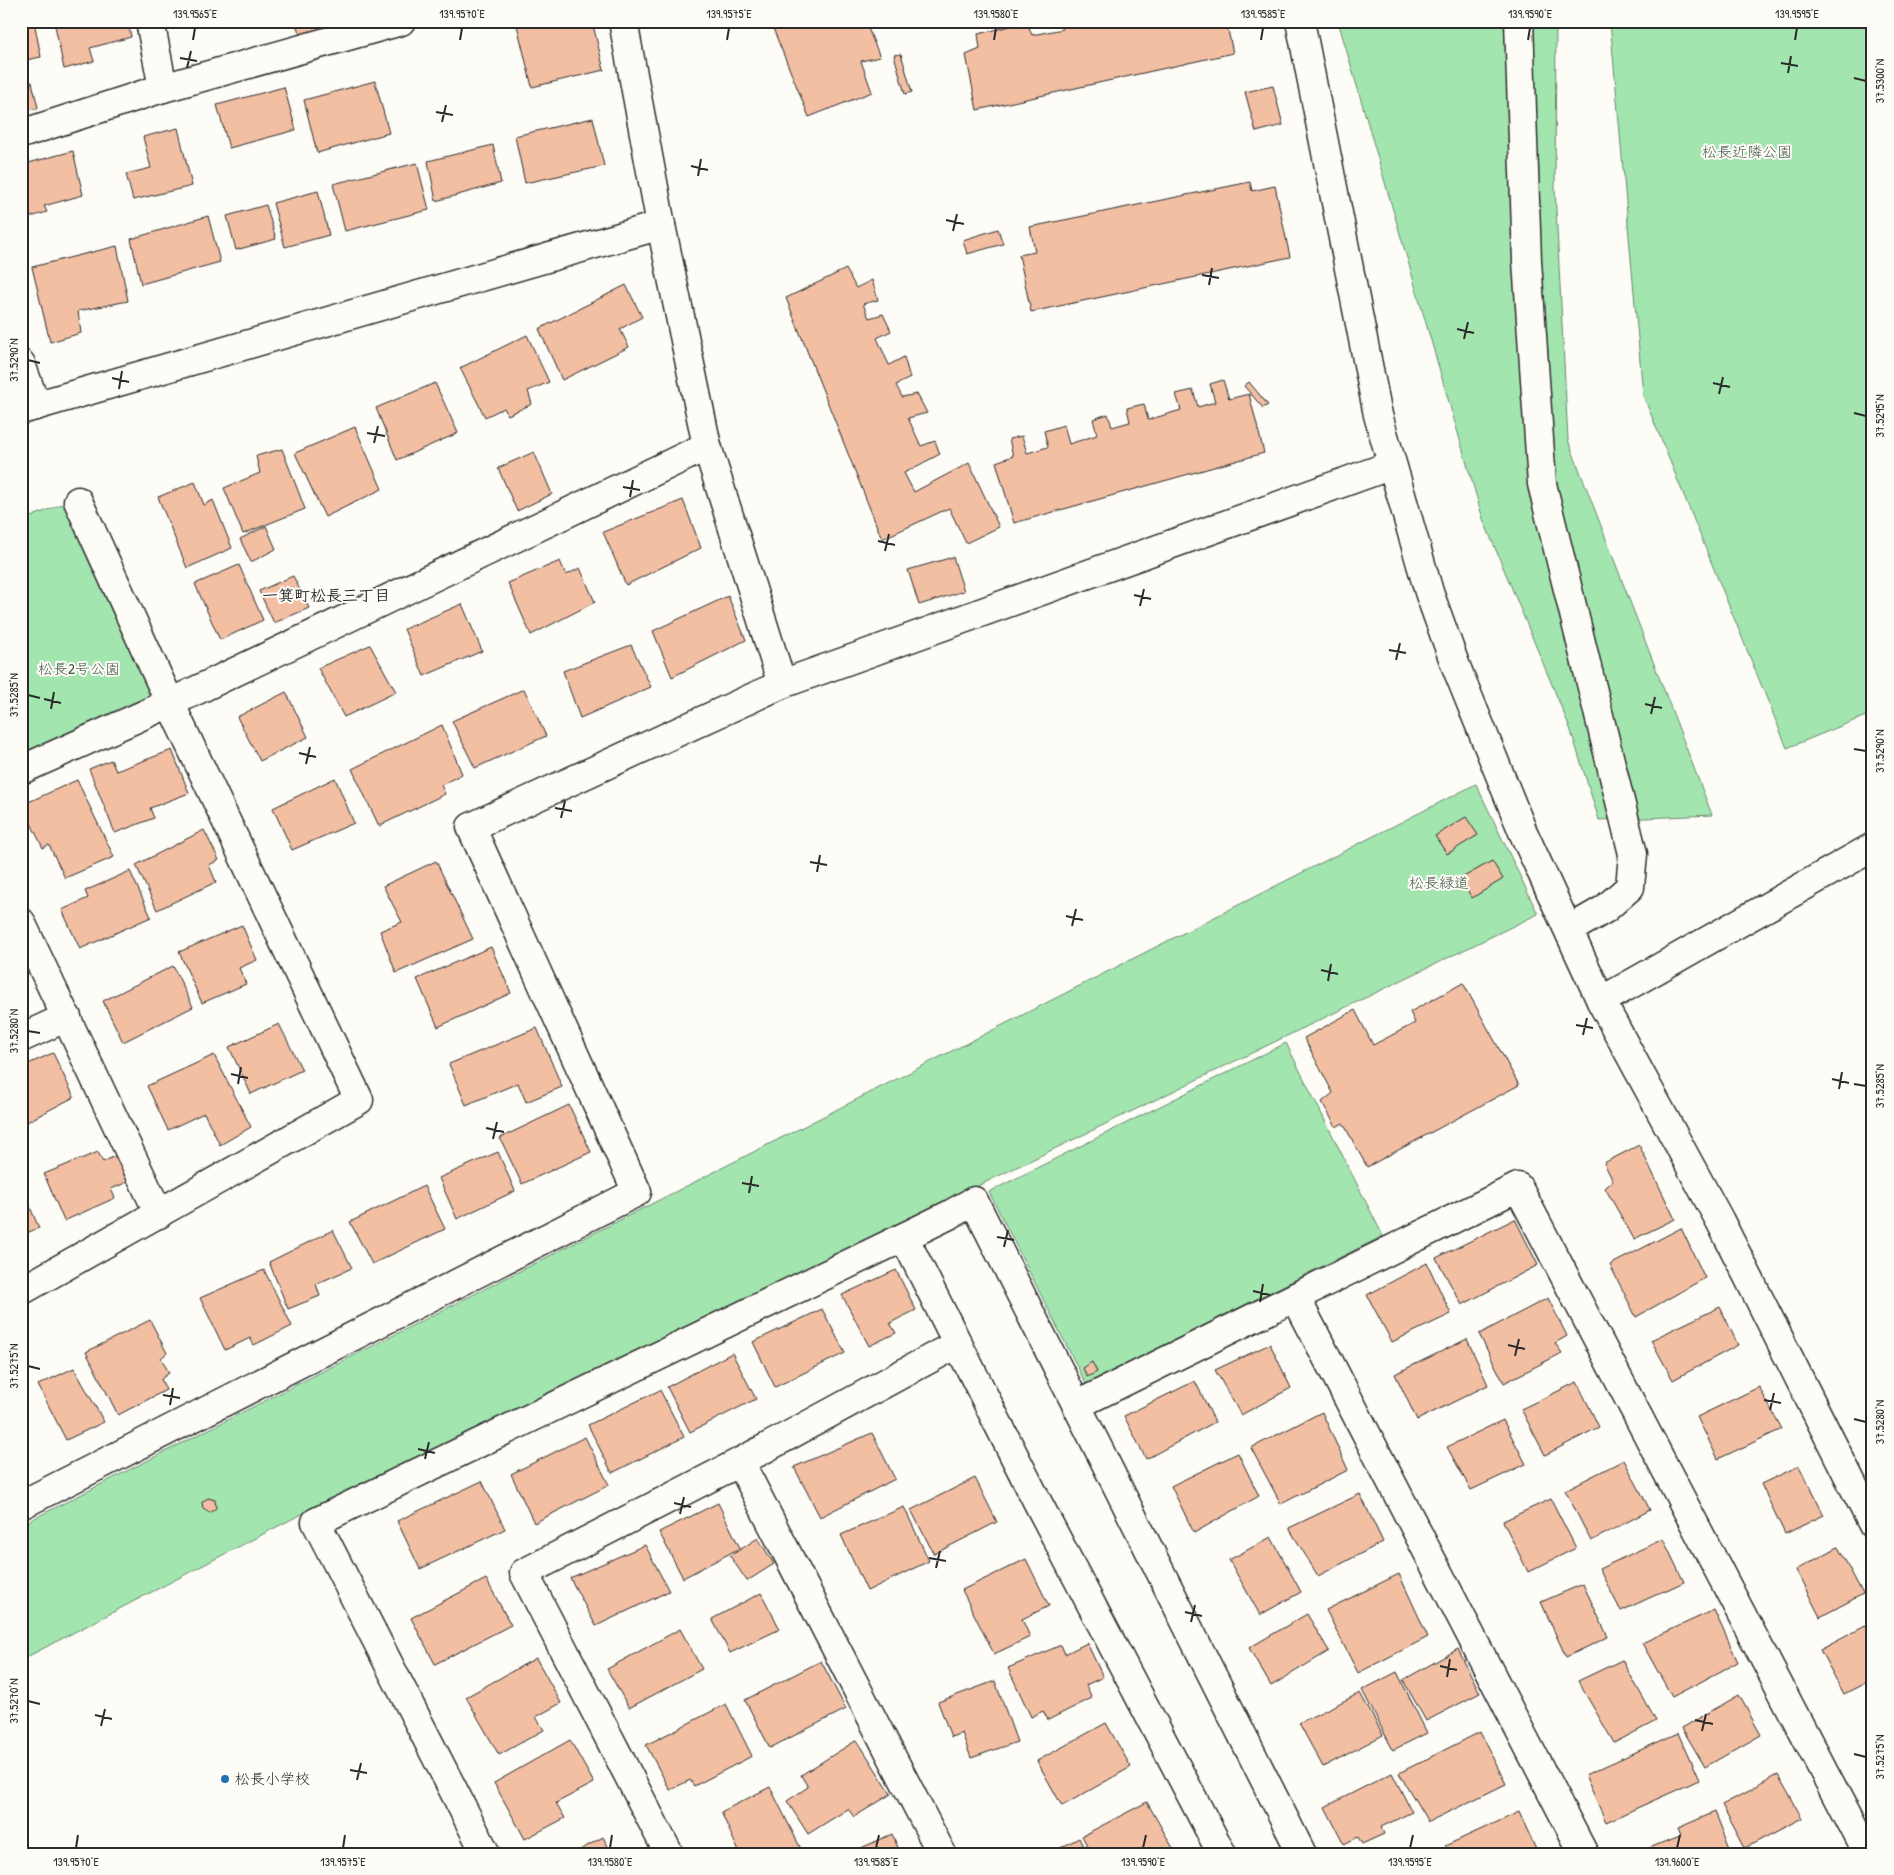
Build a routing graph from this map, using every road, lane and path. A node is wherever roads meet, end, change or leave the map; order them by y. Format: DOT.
graph roads {
  1 [pos="150,21"];
  2 [pos="623,21"];
  3 [pos="1300,21"];
  4 [pos="1519,21"];
  5 [pos="391,23"];
  6 [pos="163,88"];
  7 [pos="21,134"];
  8 [pos="661,226"];
  9 [pos="21,364"];
  10 [pos="29,408"];
  11 [pos="707,446"];
  12 [pos="1392,465"];
  13 [pos="78,501"];
  14 [pos="782,684"];
  15 [pos="170,703"];
  16 [pos="21,770"];
  17 [pos="1873,847"];
  18 [pos="21,922"];
  19 [pos="1569,930"];
  20 [pos="1601,1001"];
  21 [pos="67,1017"];
  22 [pos="21,1038"];
  23 [pos="159,1214"];
  24 [pos="904,1236"];
  25 [pos="21,1291"];
  26 [pos="1296,1298"];
  27 [pos="957,1344"];
  28 [pos="1077,1405"];
  29 [pos="740,1462"];
  30 [pos="21,1505"];
  31 [pos="1873,1525"];
  32 [pos="1867,1851"];
  33 [pos="486,1854"];
  34 [pos="669,1854"];
  35 [pos="942,1854"];
  36 [pos="1222,1854"];
  37 [pos="1302,1854"];
  38 [pos="1584,1854"];
  1 -- 6 [label="street"];
  2 -- 8 [label="street"];
  3 -- 12 [label="street"];
  4 -- 19 [label="street"];
  5 -- 6 [label="street"];
  6 -- 7 [label="street"];
  8 -- 10 [label="street"];
  8 -- 11 [label="street"];
  9 -- 10 [label="street"];
  11 -- 14 [label="street"];
  11 -- 15 [label="street"];
  12 -- 14 [label="street"];
  12 -- 19 [label="street"];
  13 -- 15 [label="street"];
  14 -- 30 [label="street"];
  15 -- 16 [label="street"];
  15 -- 23 [label="street"];
  17 -- 20 [label="street"];
  18 -- 21 [label="street"];
  19 -- 20 [label="street"];
  20 -- 31 [label="street"];
  21 -- 22 [label="street"];
  21 -- 23 [label="street"];
  23 -- 25 [label="street"];
  24 -- 27 [label="street"];
  24 -- 28 [label="street"];
  24 -- 33 [label="street"];
  26 -- 28 [label="street"];
  26 -- 32 [label="street"];
  26 -- 38 [label="street"];
  27 -- 29 [label="street"];
  27 -- 36 [label="street"];
  28 -- 37 [label="street"];
  29 -- 34 [label="street"];
  29 -- 35 [label="street"];
}
